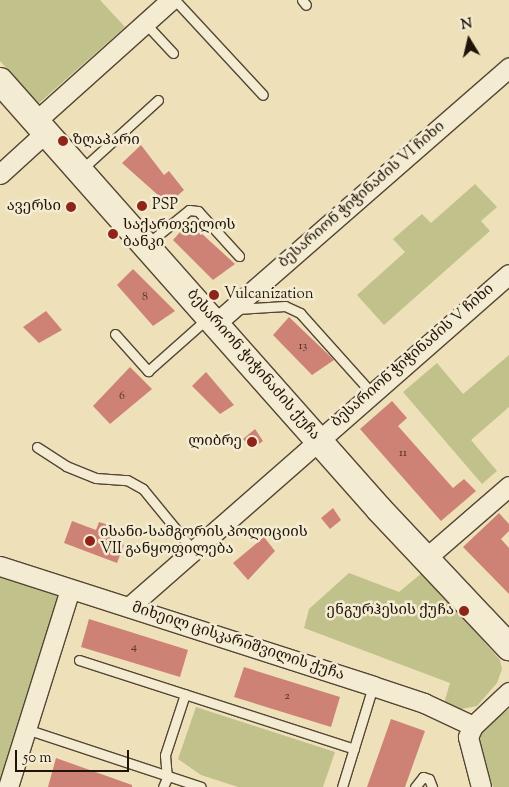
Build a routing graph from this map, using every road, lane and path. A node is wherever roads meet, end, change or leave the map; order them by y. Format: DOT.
graph roads {
  1 [pos="173,0"];
  2 [pos="145,23"];
  3 [pos="173,53"];
  4 [pos="509,67"];
  5 [pos="0,81"];
  6 [pos="263,95"];
  7 [pos="158,100"];
  8 [pos="41,126"];
  9 [pos="81,170"];
  10 [pos="0,174"];
  11 [pos="147,245"];
  12 [pos="239,256"];
  13 [pos="509,274"];
  14 [pos="219,316"];
  15 [pos="115,334"];
  16 [pos="371,392"];
  17 [pos="317,438"];
  18 [pos="38,447"];
  19 [pos="509,486"];
  20 [pos="193,550"];
  21 [pos="426,558"];
  22 [pos="0,566"];
  23 [pos="70,589"];
  24 [pos="129,607"];
  25 [pos="509,647"];
  26 [pos="78,660"];
  27 [pos="374,686"];
  28 [pos="509,692"];
  29 [pos="185,694"];
  30 [pos="473,726"];
  31 [pos="26,730"];
  32 [pos="354,749"];
  33 [pos="166,776"];
  34 [pos="8,787"];
  35 [pos="164,787"];
  36 [pos="201,787"];
  37 [pos="342,787"];
  38 [pos="415,787"];
  39 [pos="432,787"];
  40 [pos="480,787"];
  1 -- 2 [label="street"];
  1 -- 6 [label="lane"];
  2 -- 3 [label="lane"];
  2 -- 8 [label="street"];
  4 -- 14 [label="street, ბესარიონ ჭიჭინაძის VI ჩიხი"];
  5 -- 8 [label="street, ბესარიონ ჭიჭინაძის ქუჩა"];
  7 -- 9 [label="lane"];
  8 -- 9 [label="street, ბესარიონ ჭიჭინაძის ქუჩა"];
  8 -- 10 [label="street"];
  9 -- 11 [label="street, ბესარიონ ჭიჭინაძის ქუჩა"];
  11 -- 12 [label="lane"];
  11 -- 14 [label="street, ბესარიონ ჭიჭინაძის ქუჩა"];
  13 -- 16 [label="street, ბესარიონ ჭიჭინაძის V ჩიხი"];
  14 -- 15 [label="lane"];
  14 -- 16 [label="lane"];
  14 -- 17 [label="street, ბესარიონ ჭიჭინაძის ქუჩა"];
  16 -- 17 [label="street, ბესარიონ ჭიჭინაძის V ჩიხი"];
  17 -- 20 [label="street, ბესარიონ ჭიჭინაძის V ჩიხი"];
  17 -- 21 [label="street, ბესარიონ ჭიჭინაძის ქუჩა"];
  18 -- 20 [label="lane"];
  19 -- 21 [label="street"];
  20 -- 24 [label="street, ბესარიონ ჭიჭინაძის V ჩიხი"];
  21 -- 25 [label="street, ბესარიონ ჭიჭინაძის ქუჩა"];
  22 -- 23 [label="street, მიხეილ ცისკარიშვილის ქუჩა"];
  23 -- 24 [label="street, მიხეილ ცისკარიშვილის ქუჩა"];
  23 -- 31 [label="street"];
  24 -- 27 [label="street, მიხეილ ცისკარიშვილის ქუჩა"];
  26 -- 29 [label="lane"];
  27 -- 30 [label="street, მიხეილ ცისკარიშვილის ქუჩა"];
  27 -- 32 [label="lane"];
  28 -- 30 [label="street"];
  29 -- 32 [label="lane"];
  29 -- 33 [label="lane"];
  30 -- 40 [label="street"];
  31 -- 33 [label="lane"];
  31 -- 34 [label="street"];
  32 -- 37 [label="lane"];
  33 -- 35 [label="lane"];
  33 -- 36 [label="lane"];
  38 -- 39 [label="lane"];
}
